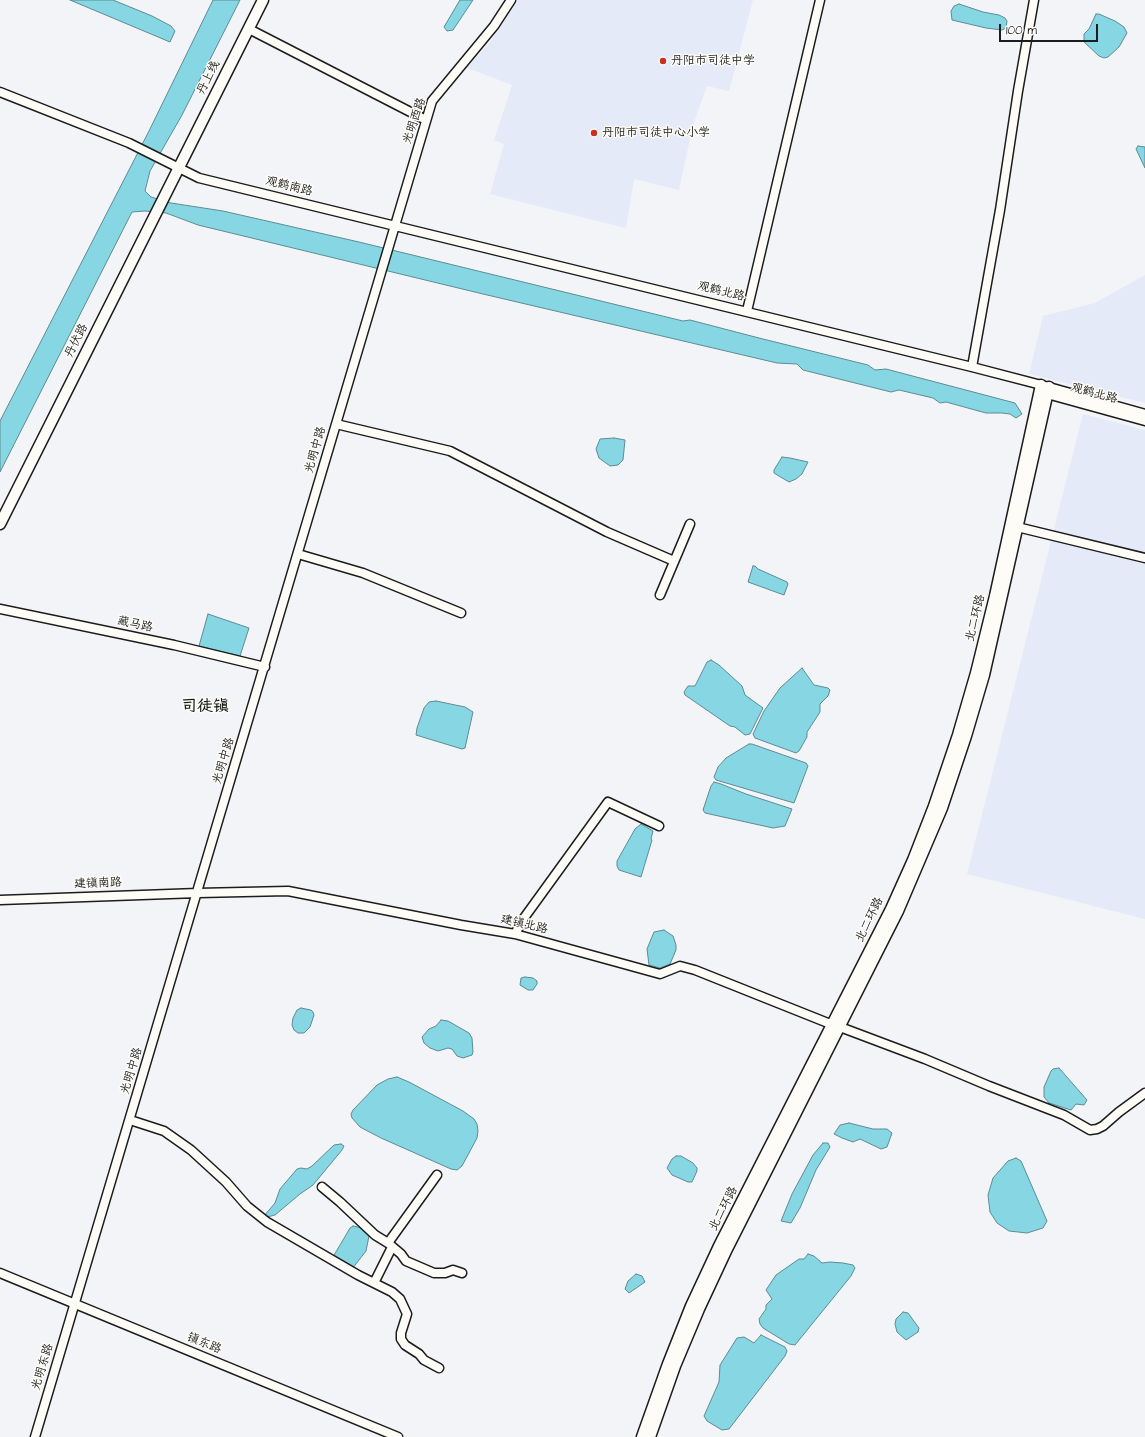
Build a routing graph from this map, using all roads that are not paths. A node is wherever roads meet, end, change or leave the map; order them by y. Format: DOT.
graph roads {
  1 [pos="263,0"];
  2 [pos="511,0"];
  3 [pos="820,0"];
  4 [pos="1034,0"];
  5 [pos="249,29"];
  6 [pos="0,92"];
  7 [pos="426,120"];
  8 [pos="178,168"];
  9 [pos="395,225"];
  10 [pos="747,311"];
  11 [pos="972,367"];
  12 [pos="1046,388"];
  13 [pos="1145,414"];
  14 [pos="1145,421"];
  15 [pos="336,424"];
  16 [pos="0,524"];
  17 [pos="690,524"];
  18 [pos="1014,526"];
  19 [pos="298,554"];
  20 [pos="1145,558"];
  21 [pos="674,561"];
  22 [pos="660,595"];
  23 [pos="0,609"];
  24 [pos="461,613"];
  25 [pos="265,667"];
  26 [pos="659,826"];
  27 [pos="198,893"];
  28 [pos="0,900"];
  29 [pos="515,934"];
  30 [pos="836,1026"];
  31 [pos="1145,1093"];
  32 [pos="130,1120"];
  33 [pos="436,1175"];
  34 [pos="322,1187"];
  35 [pos="390,1245"];
  36 [pos="0,1273"];
  37 [pos="462,1273"];
  38 [pos="374,1283"];
  39 [pos="74,1303"];
  40 [pos="439,1368"];
  41 [pos="35,1437"];
  42 [pos="398,1437"];
  43 [pos="642,1437"];
  44 [pos="650,1437"];
  1 -- 5 [label="main road, 丹上线"];
  2 -- 7 [label="street, 光明西路"];
  3 -- 10 [label="street"];
  4 -- 11 [label="street"];
  5 -- 7 [label="street"];
  5 -- 8 [label="main road, 丹上线"];
  6 -- 8 [label="street, 观鹤南路"];
  7 -- 9 [label="street, 光明西路"];
  8 -- 9 [label="street, 观鹤南路"];
  8 -- 16 [label="main road, 丹伏路"];
  9 -- 10 [label="street, 观鹤北路"];
  9 -- 15 [label="street, 光明中路"];
  10 -- 11 [label="street, 观鹤北路"];
  11 -- 12 [label="street, 观鹤北路"];
  12 -- 13 [label="street, 观鹤北路"];
  12 -- 14 [label="street, 观鹤北路"];
  12 -- 18 [label="main road, 北二环路"];
  15 -- 19 [label="street, 光明中路"];
  15 -- 21 [label="street"];
  17 -- 21 [label="street"];
  18 -- 20 [label="street"];
  18 -- 30 [label="main road, 北二环路"];
  19 -- 24 [label="street"];
  19 -- 25 [label="street, 光明中路"];
  21 -- 22 [label="street"];
  23 -- 25 [label="street, 藏马路"];
  25 -- 27 [label="street, 光明中路"];
  26 -- 29 [label="street"];
  27 -- 28 [label="street, 建镇南路"];
  27 -- 29 [label="street, 建镇北路"];
  27 -- 32 [label="street, 光明中路"];
  29 -- 30 [label="street, 建镇北路"];
  30 -- 31 [label="street, 建镇北路"];
  30 -- 43 [label="main road, 北二环路"];
  30 -- 44 [label="main road, 北二环路"];
  32 -- 38 [label="street"];
  32 -- 39 [label="street, 光明中路"];
  33 -- 35 [label="street"];
  34 -- 35 [label="street"];
  35 -- 37 [label="street"];
  35 -- 38 [label="street"];
  36 -- 39 [label="street, 镇东路"];
  38 -- 40 [label="street"];
  39 -- 41 [label="street, 光明东路"];
  39 -- 42 [label="street, 镇东路"];
}
